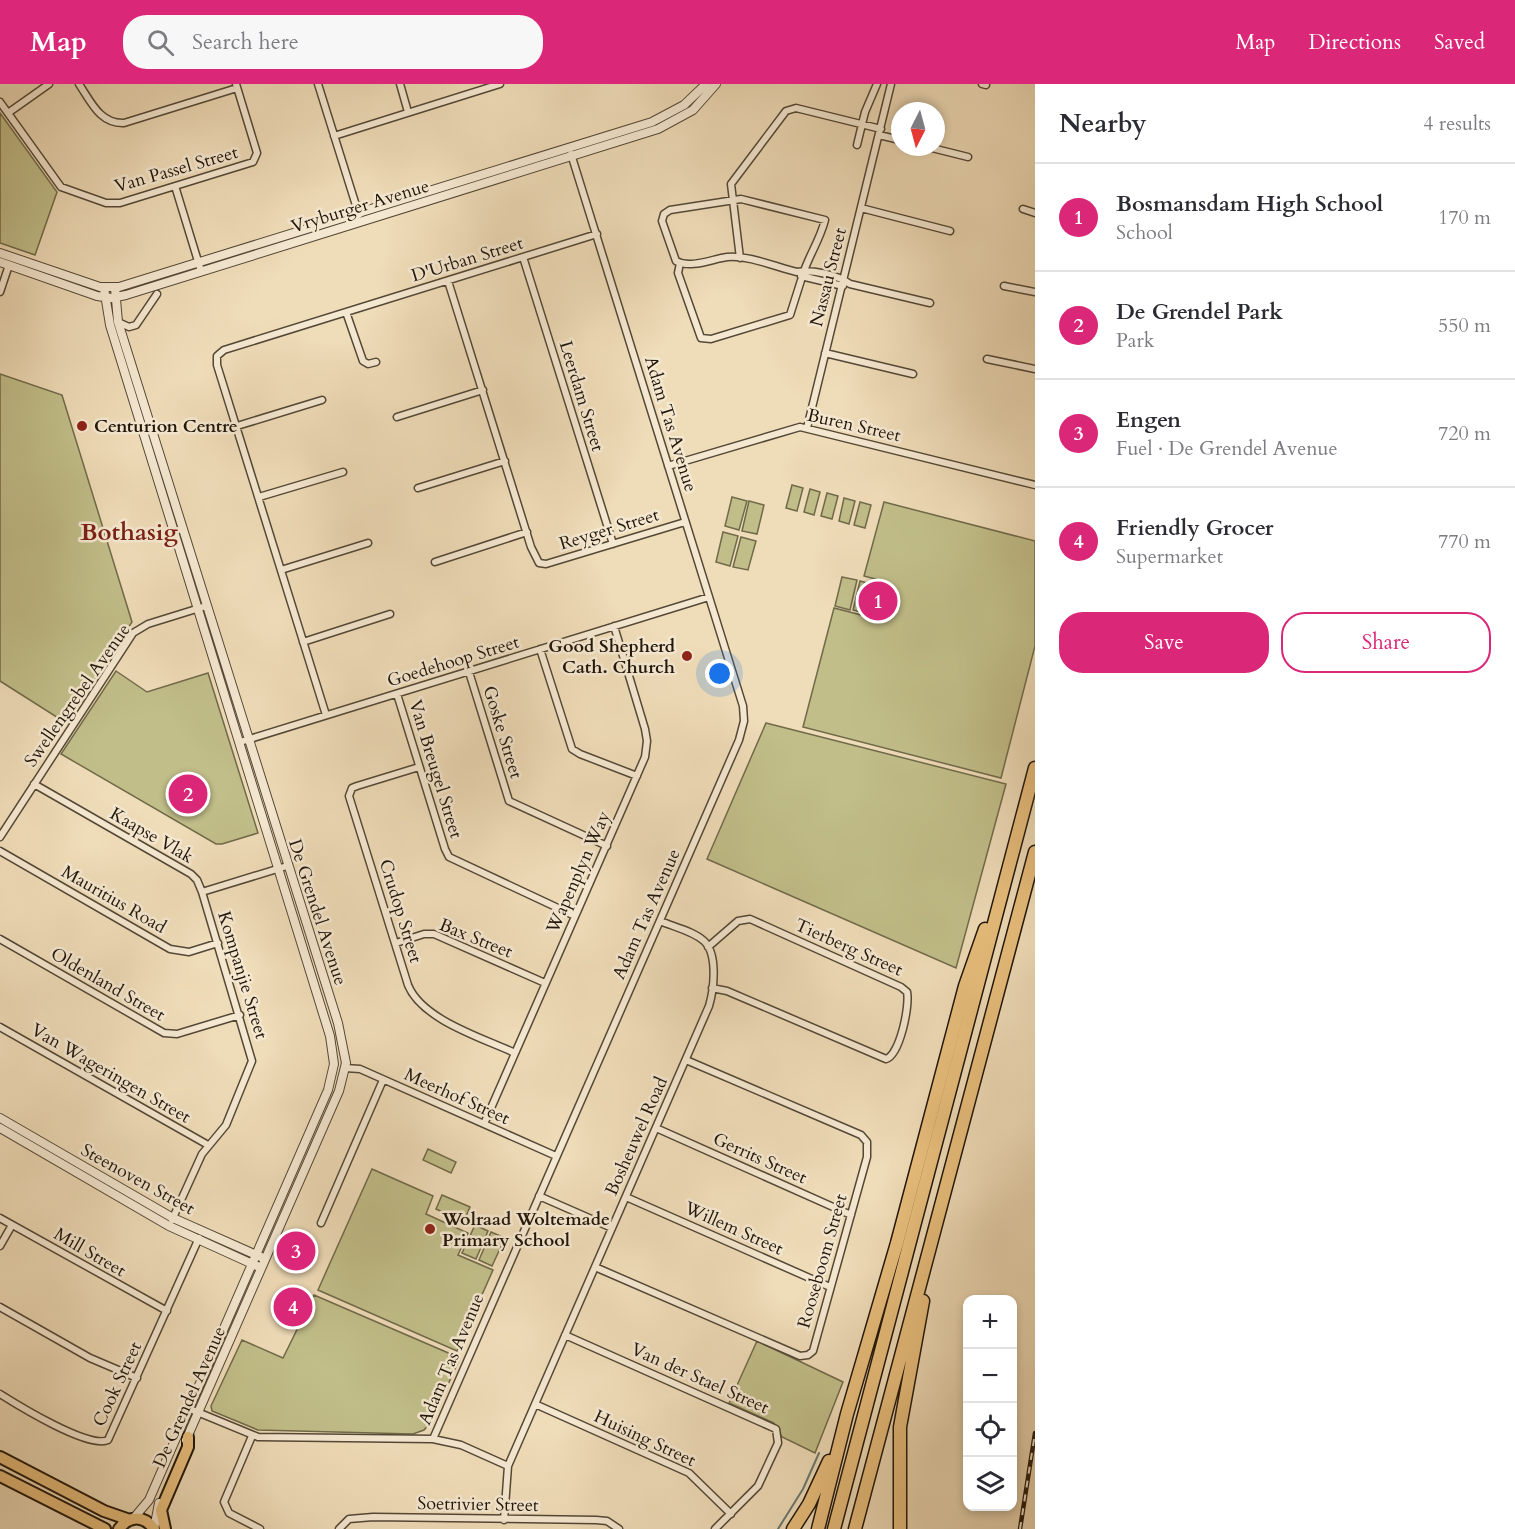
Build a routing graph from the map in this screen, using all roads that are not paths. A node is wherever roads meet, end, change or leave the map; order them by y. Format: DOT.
graph roads {
  1 [pos="49,84"];
  2 [pos="79,84"];
  3 [pos="318,84"];
  4 [pos="400,84"];
  5 [pos="500,84"];
  6 [pos="706,84"];
  7 [pos="716,84"];
  8 [pos="877,84"];
  9 [pos="891,84"];
  10 [pos="237,86"];
  11 [pos="0,102"];
  12 [pos="408,112"];
  13 [pos="8,113"];
  14 [pos="861,125"];
  15 [pos="880,132"];
  16 [pos="334,136"];
  17 [pos="891,136"];
  18 [pos="857,145"];
  19 [pos="945,151"];
  20 [pos="571,152"];
  21 [pos="968,157"];
  22 [pos="175,186"];
  23 [pos="732,199"];
  24 [pos="861,208"];
  25 [pos="1023,209"];
  26 [pos="1035,213"];
  27 [pos="359,218"];
  28 [pos="950,231"];
  29 [pos="597,234"];
  30 [pos="0,253"];
  31 [pos="523,257"];
  32 [pos="740,258"];
  33 [pos="0,262"];
  34 [pos="680,263"];
  35 [pos="9,265"];
  36 [pos="200,267"];
  37 [pos="801,273"];
  38 [pos="448,281"];
  39 [pos="842,283"];
  40 [pos="1004,286"];
  41 [pos="104,288"];
  42 [pos="115,288"];
  43 [pos="0,292"];
  44 [pos="1035,292"];
  45 [pos="157,294"];
  46 [pos="104,297"];
  47 [pos="115,297"];
  48 [pos="930,303"];
  49 [pos="346,312"];
  50 [pos="118,322"];
  51 [pos="825,353"];
  52 [pos="987,359"];
  53 [pos="376,362"];
  54 [pos="1035,369"];
  55 [pos="913,374"];
  56 [pos="483,390"];
  57 [pos="322,400"];
  58 [pos="397,417"];
  59 [pos="237,426"];
  60 [pos="807,428"];
  61 [pos="505,461"];
  62 [pos="668,466"];
  63 [pos="344,472"];
  64 [pos="1035,485"];
  65 [pos="418,488"];
  66 [pos="258,497"];
  67 [pos="685,522"];
  68 [pos="527,532"];
  69 [pos="368,543"];
  70 [pos="613,544"];
  71 [pos="435,562"];
  72 [pos="281,570"];
  73 [pos="709,597"];
  74 [pos="206,606"];
  75 [pos="196,609"];
  76 [pos="390,614"];
  77 [pos="614,626"];
  78 [pos="303,642"];
  79 [pos="540,649"];
  80 [pos="468,672"];
  81 [pos="397,694"];
  82 [pos="326,715"];
  83 [pos="244,741"];
  84 [pos="419,767"];
  85 [pos="1035,768"];
  86 [pos="637,776"];
  87 [pos="34,784"];
  88 [pos="0,837"];
  89 [pos="606,846"];
  90 [pos="0,851"];
  91 [pos="1035,852"];
  92 [pos="283,868"];
  93 [pos="1004,884"];
  94 [pos="202,892"];
  95 [pos="574,916"];
  96 [pos="660,921"];
  97 [pos="0,939"];
  98 [pos="218,943"];
  99 [pos="396,943"];
  100 [pos="708,947"];
  101 [pos="544,983"];
  102 [pos="712,988"];
  103 [pos="240,1015"];
  104 [pos="0,1027"];
  105 [pos="334,1051"];
  106 [pos="515,1053"];
  107 [pos="686,1060"];
  108 [pos="345,1068"];
  109 [pos="332,1078"];
  110 [pos="383,1080"];
  111 [pos="0,1118"];
  112 [pos="484,1124"];
  113 [pos="0,1128"];
  114 [pos="656,1128"];
  115 [pos="208,1145"];
  116 [pos="556,1156"];
  117 [pos="539,1196"];
  118 [pos="626,1197"];
  119 [pos="939,1212"];
  120 [pos="851,1215"];
  121 [pos="0,1218"];
  122 [pos="171,1222"];
  123 [pos="321,1223"];
  124 [pos="12,1225"];
  125 [pos="612,1228"];
  126 [pos="200,1236"];
  127 [pos="0,1246"];
  128 [pos="257,1256"];
  129 [pos="265,1259"];
  130 [pos="253,1264"];
  131 [pos="595,1267"];
  132 [pos="261,1268"];
  133 [pos="830,1287"];
  134 [pos="0,1307"];
  135 [pos="167,1311"];
  136 [pos="565,1335"];
  137 [pos="137,1378"];
  138 [pos="0,1394"];
  139 [pos="535,1404"];
  140 [pos="190,1409"];
  141 [pos="198,1413"];
  142 [pos="847,1414"];
  143 [pos="252,1436"];
  144 [pos="188,1437"];
  145 [pos="433,1439"];
  146 [pos="0,1457"];
  147 [pos="508,1466"];
  148 [pos="0,1476"];
  149 [pos="731,1514"];
  150 [pos="131,1519"];
  151 [pos="504,1520"];
  152 [pos="105,1529"];
  153 [pos="119,1529"];
  154 [pos="154,1529"];
  155 [pos="165,1529"];
  156 [pos="260,1529"];
  157 [pos="339,1529"];
  158 [pos="619,1529"];
  159 [pos="716,1529"];
  160 [pos="793,1529"];
  161 [pos="819,1529"];
  162 [pos="834,1529"];
  163 [pos="855,1529"];
  164 [pos="900,1529"];
  1 -- 13 [label="street"];
  2 -- 10 [label="street"];
  3 -- 16 [label="street"];
  4 -- 12 [label="street"];
  5 -- 12 [label="street"];
  6 -- 20 [label="street, Vryburger Avenue"];
  7 -- 20 [label="street, Vryburger Avenue"];
  8 -- 14 [label="street"];
  9 -- 15 [label="street, Nassau Street"];
  10 -- 22 [label="street, Van Passel Street"];
  11 -- 13 [label="street, Van Passel Street"];
  12 -- 16 [label="street"];
  13 -- 22 [label="street, Van Passel Street"];
  14 -- 15 [label="street"];
  14 -- 18 [label="street"];
  14 -- 23 [label="street"];
  15 -- 17 [label="street"];
  15 -- 24 [label="street, Nassau Street"];
  16 -- 27 [label="street"];
  19 -- 21 [label="street"];
  20 -- 27 [label="street, Vryburger Avenue"];
  20 -- 29 [label="street, Adam Tas Avenue"];
  22 -- 36 [label="street"];
  23 -- 32 [label="street"];
  23 -- 34 [label="street"];
  23 -- 37 [label="street"];
  24 -- 28 [label="street, Nassau Street"];
  24 -- 39 [label="street, Nassau Street"];
  25 -- 26 [label="street"];
  27 -- 36 [label="street, Vryburger Avenue"];
  29 -- 31 [label="street, D'Urban Street"];
  29 -- 62 [label="street, Adam Tas Avenue"];
  30 -- 41 [label="street, Vryburger Avenue"];
  31 -- 38 [label="street, D'Urban Street"];
  31 -- 70 [label="street, Leerdam Street"];
  32 -- 34 [label="street"];
  32 -- 37 [label="street"];
  33 -- 35 [label="street, Vryburger Avenue"];
  34 -- 37 [label="street"];
  35 -- 43 [label="street"];
  35 -- 46 [label="street, Vryburger Avenue"];
  36 -- 42 [label="street, Vryburger Avenue"];
  36 -- 47 [label="street, Vryburger Avenue"];
  37 -- 39 [label="street"];
  38 -- 49 [label="street, D'Urban Street"];
  38 -- 56 [label="street, Reyger Street"];
  39 -- 48 [label="street, Nassau Street"];
  39 -- 51 [label="street, Nassau Street"];
  40 -- 44 [label="street"];
  41 -- 42 [label="street, Vryburger Avenue"];
  41 -- 46 [label="street, De Grendel Avenue"];
  42 -- 47 [label="street, De Grendel Avenue"];
  45 -- 50 [label="street"];
  46 -- 47 [label="street, Vryburger Avenue"];
  46 -- 75 [label="street, De Grendel Avenue"];
  47 -- 50 [label="street, De Grendel Avenue"];
  49 -- 53 [label="street"];
  49 -- 59 [label="street, D'Urban Street"];
  50 -- 74 [label="street, De Grendel Avenue"];
  51 -- 55 [label="street, Nassau Street"];
  51 -- 60 [label="street, Nassau Street"];
  52 -- 54 [label="street"];
  56 -- 58 [label="street"];
  56 -- 61 [label="street, Reyger Street"];
  57 -- 59 [label="street"];
  59 -- 66 [label="street, D'Urban Street"];
  60 -- 62 [label="street, Buren Street"];
  60 -- 64 [label="street, Buren Street"];
  61 -- 65 [label="street"];
  61 -- 68 [label="street, Reyger Street"];
  62 -- 67 [label="street, Adam Tas Avenue"];
  63 -- 66 [label="street"];
  66 -- 72 [label="street, D'Urban Street"];
  67 -- 70 [label="street, Reyger Street"];
  67 -- 73 [label="street, Adam Tas Avenue"];
  68 -- 70 [label="street, Reyger Street"];
  68 -- 71 [label="street"];
  69 -- 72 [label="street"];
  72 -- 78 [label="street, D'Urban Street"];
  73 -- 77 [label="street, Goedehoop Street"];
  73 -- 96 [label="street, Adam Tas Avenue"];
  74 -- 75 [label="street, Swellengrebel Avenue"];
  74 -- 83 [label="street, De Grendel Avenue"];
  75 -- 83 [label="street, De Grendel Avenue"];
  75 -- 87 [label="street, Swellengrebel Avenue"];
  76 -- 78 [label="street"];
  77 -- 79 [label="street, Goedehoop Street"];
  77 -- 86 [label="street, Wapenplyn Way"];
  78 -- 82 [label="street, D'Urban Street"];
  79 -- 80 [label="street, Goedehoop Street"];
  79 -- 86 [label="street"];
  80 -- 81 [label="street, Goedehoop Street"];
  80 -- 89 [label="street, Goske Street"];
  81 -- 82 [label="street, Goedehoop Street"];
  81 -- 84 [label="street, Van Breugel Street"];
  82 -- 83 [label="street, Goedehoop Street"];
  83 -- 92 [label="street, De Grendel Avenue"];
  84 -- 95 [label="street, Van Breugel Street"];
  84 -- 99 [label="street, Crudop Street"];
  85 -- 93 [label="highway"];
  86 -- 89 [label="street, Wapenplyn Way"];
  87 -- 88 [label="street, Swellengrebel Avenue"];
  87 -- 94 [label="street, Kaapse Vlak"];
  89 -- 95 [label="street, Wapenplyn Way"];
  90 -- 98 [label="street, Mauritius Road"];
  91 -- 119 [label="highway"];
  92 -- 94 [label="street"];
  92 -- 105 [label="street, De Grendel Avenue"];
  92 -- 108 [label="street, De Grendel Avenue"];
  93 -- 142 [label="highway"];
  93 -- 162 [label="highway"];
  94 -- 98 [label="street, Kompanjie Street"];
  95 -- 101 [label="street, Wapenplyn Way"];
  96 -- 100 [label="street"];
  96 -- 116 [label="street, Adam Tas Avenue"];
  97 -- 103 [label="street, Oldenland Street"];
  98 -- 103 [label="street, Kompanjie Street"];
  99 -- 101 [label="street, Bax Street"];
  99 -- 106 [label="street, Crudop Street"];
  100 -- 102 [label="street, Bosheuwel Road"];
  100 -- 102 [label="street, Tierberg Street"];
  101 -- 106 [label="street, Wapenplyn Way"];
  102 -- 107 [label="street, Bosheuwel Road"];
  103 -- 115 [label="street, Kompanjie Street"];
  104 -- 115 [label="street, Van Wageringen Street"];
  105 -- 108 [label="street"];
  105 -- 109 [label="street, De Grendel Avenue"];
  106 -- 112 [label="street, Wapenplyn Way"];
  107 -- 114 [label="street, Bosheuwel Road"];
  107 -- 120 [label="street, Rooseboom Street"];
  108 -- 109 [label="street"];
  108 -- 110 [label="street, Meerhof Street"];
  108 -- 129 [label="street, De Grendel Avenue"];
  109 -- 128 [label="street, De Grendel Avenue"];
  110 -- 112 [label="street, Meerhof Street"];
  110 -- 123 [label="street"];
  111 -- 122 [label="street, Steenoven Street"];
  112 -- 116 [label="street, Meerhof Street"];
  113 -- 122 [label="street, Steenoven Street"];
  114 -- 118 [label="street, Bosheuwel Road"];
  114 -- 120 [label="street, Gerrits Street"];
  115 -- 122 [label="street, Kompanjie Street"];
  116 -- 117 [label="street, Adam Tas Avenue"];
  117 -- 125 [label="street"];
  117 -- 145 [label="street, Adam Tas Avenue"];
  118 -- 125 [label="street, Bosheuwel Road"];
  118 -- 133 [label="street, Willem Street"];
  119 -- 163 [label="highway"];
  119 -- 164 [label="highway"];
  120 -- 133 [label="street, Rooseboom Street"];
  121 -- 124 [label="street, Mill Street"];
  122 -- 126 [label="street, Steenoven Street"];
  124 -- 127 [label="street"];
  124 -- 135 [label="street, Mill Street"];
  125 -- 131 [label="street, Bosheuwel Road"];
  126 -- 128 [label="street, Steenoven Street"];
  126 -- 130 [label="street, Steenoven Street"];
  126 -- 135 [label="street, Cook Street"];
  128 -- 129 [label="street, Steenoven Street"];
  128 -- 130 [label="street, De Grendel Avenue"];
  129 -- 132 [label="street, De Grendel Avenue"];
  130 -- 132 [label="street, Steenoven Street"];
  130 -- 140 [label="street, De Grendel Avenue"];
  131 -- 133 [label="street, Rooseboom Street"];
  131 -- 136 [label="street, Bosheuwel Road"];
  132 -- 141 [label="street, De Grendel Avenue"];
  134 -- 137 [label="street"];
  135 -- 137 [label="street, Cook Street"];
  136 -- 139 [label="street, Bosheuwel Road"];
  136 -- 149 [label="street, Van der Stael Street"];
  137 -- 138 [label="street, Cook Street"];
  139 -- 147 [label="street, Bosheuwel Road"];
  139 -- 149 [label="street, Huising Street"];
  140 -- 141 [label="street, Adam Tas Avenue"];
  140 -- 150 [label="street, De Grendel Avenue"];
  141 -- 143 [label="street, Adam Tas Avenue"];
  141 -- 144 [label="street, De Grendel Avenue"];
  142 -- 160 [label="highway"];
  142 -- 161 [label="highway"];
  143 -- 145 [label="street, Adam Tas Avenue"];
  143 -- 156 [label="street"];
  144 -- 154 [label="street, De Grendel Avenue"];
  144 -- 155 [label="main road"];
  145 -- 147 [label="street"];
  146 -- 150 [label="main road"];
  147 -- 151 [label="street, Bosheuwel Road"];
  148 -- 152 [label="main road"];
  149 -- 159 [label="street, Van der Stael Street"];
  150 -- 153 [label="main road"];
  150 -- 154 [label="main road"];
  151 -- 157 [label="street, Soetrivier Street"];
  151 -- 158 [label="street, Soetrivier Street"];
}
